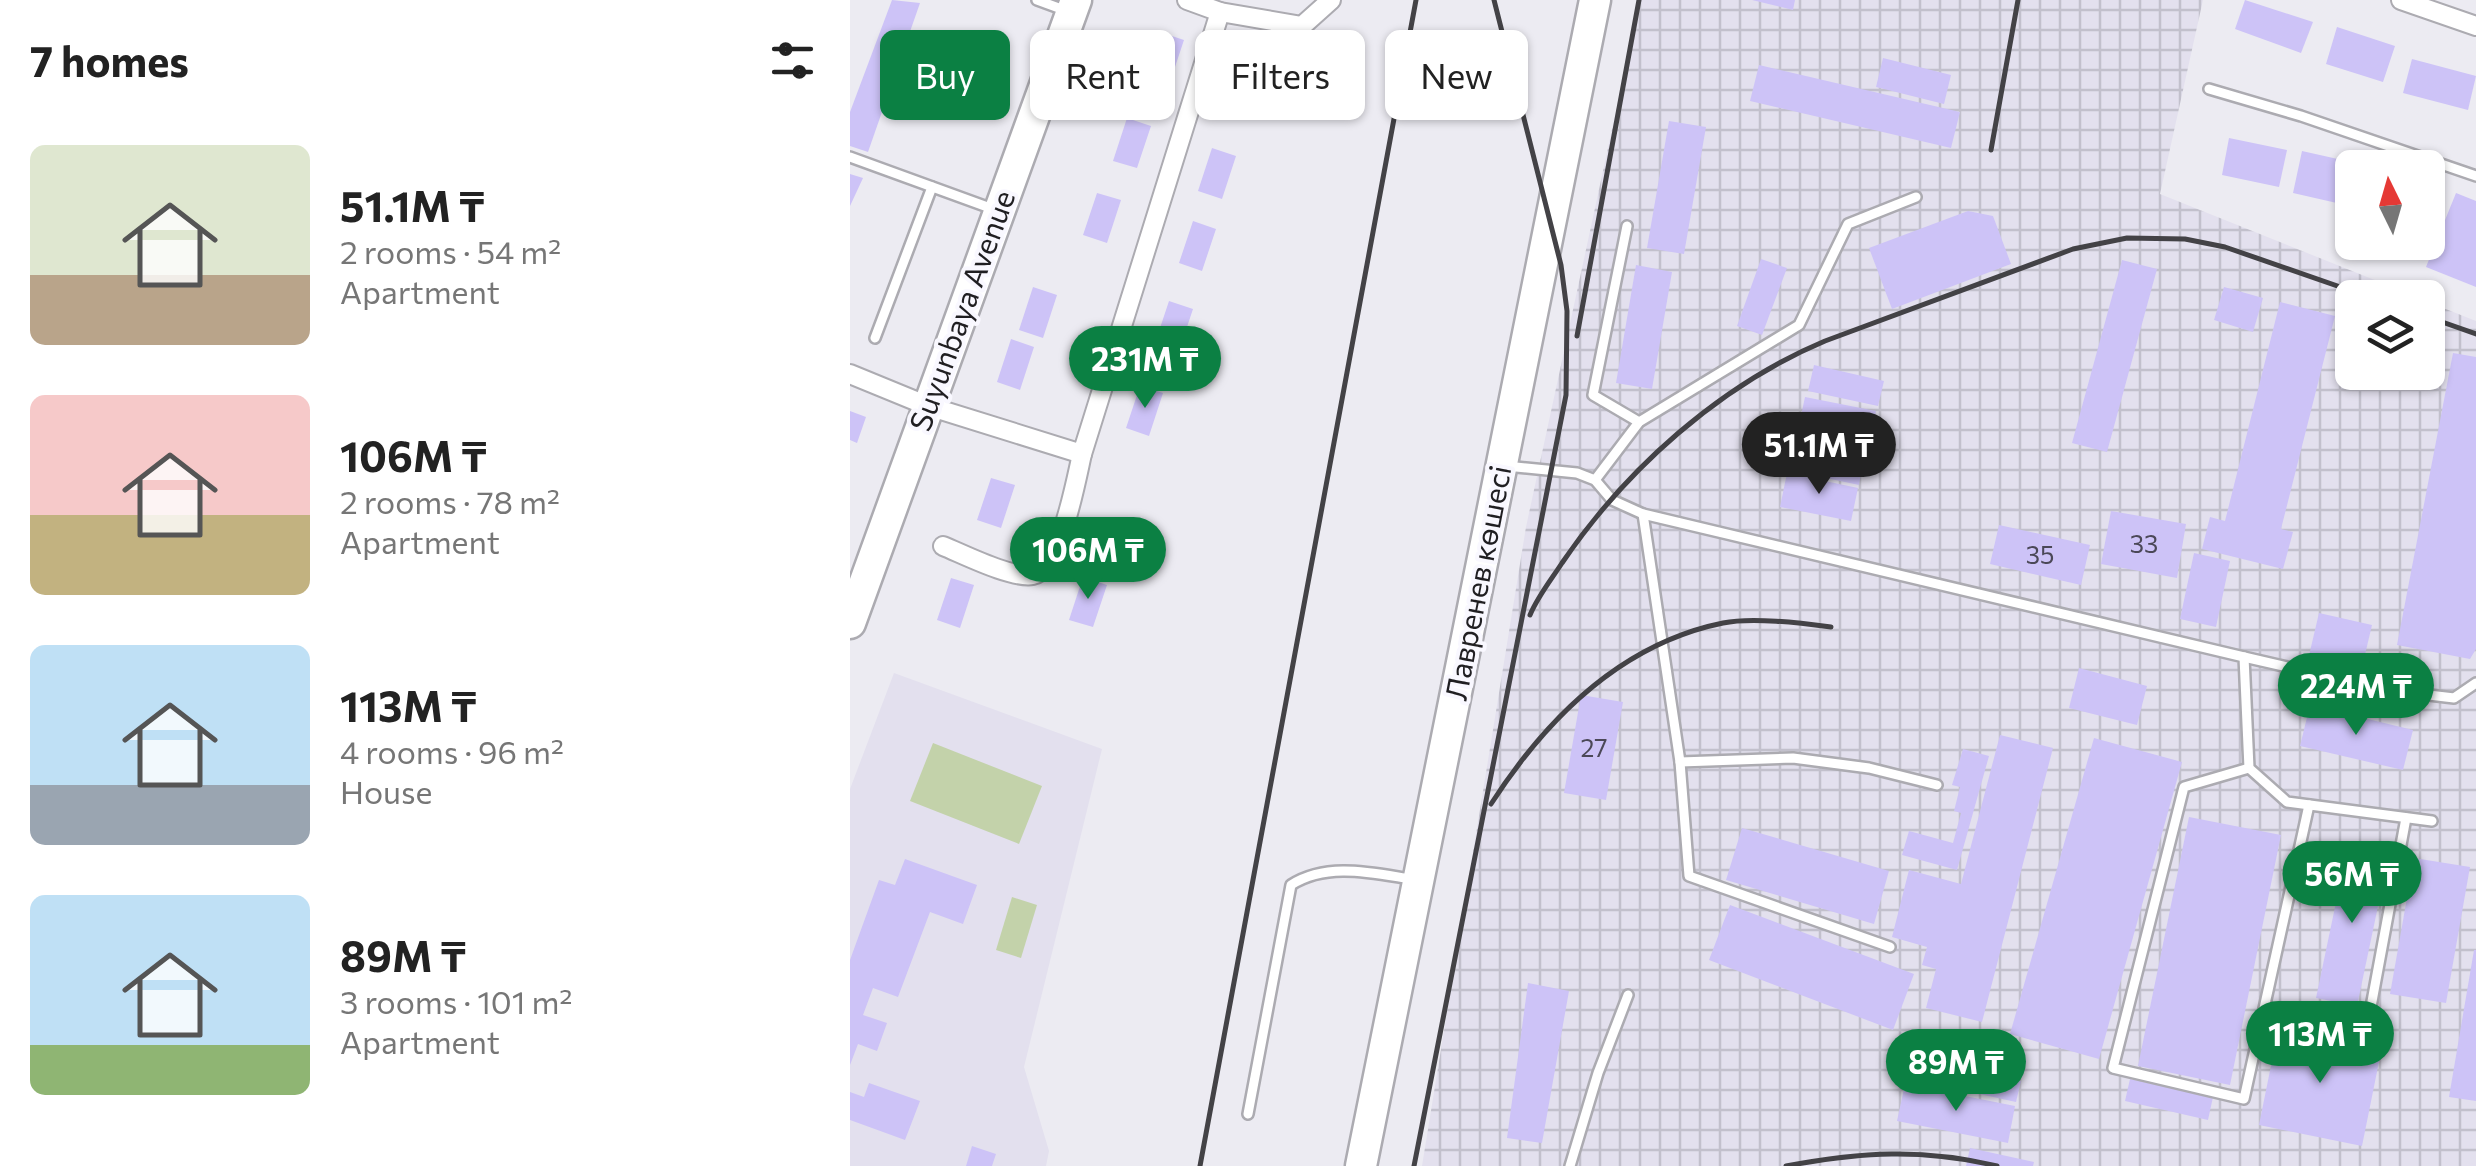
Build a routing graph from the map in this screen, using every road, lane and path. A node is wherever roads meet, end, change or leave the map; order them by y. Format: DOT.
graph roads {
  1 [pos="1036,0"];
  2 [pos="1187,0"];
  3 [pos="1331,0"];
  4 [pos="1595,0"];
  5 [pos="2401,0"];
  6 [pos="1074,6"];
  7 [pos="1220,12"];
  8 [pos="2476,26"];
  9 [pos="2209,89"];
  10 [pos="850,156"];
  11 [pos="2476,176"];
  12 [pos="932,187"];
  13 [pos="1916,197"];
  14 [pos="999,212"];
  15 [pos="1626,226"];
  16 [pos="875,338"];
  17 [pos="850,374"];
  18 [pos="928,406"];
  19 [pos="1639,422"];
  20 [pos="1082,454"];
  21 [pos="1503,465"];
  22 [pos="1595,480"];
  23 [pos="1643,514"];
  24 [pos="943,546"];
  25 [pos="850,623"];
  26 [pos="2244,657"];
  27 [pos="2476,684"];
  28 [pos="1680,762"];
  29 [pos="2248,768"];
  30 [pos="1937,786"];
  31 [pos="2309,805"];
  32 [pos="2406,818"];
  33 [pos="2432,821"];
  34 [pos="1419,880"];
  35 [pos="1890,947"];
  36 [pos="1628,994"];
  37 [pos="2368,1023"];
  38 [pos="1248,1114"];
  39 [pos="1362,1166"];
  40 [pos="1570,1166"];
  1 -- 6 [label="lane"];
  2 -- 7 [label="street"];
  3 -- 7 [label="street"];
  4 -- 21 [label="main road, Лавренев көшесі"];
  5 -- 8 [label="street"];
  6 -- 14 [label="main road, Suyunbaya Avenue"];
  7 -- 20 [label="street"];
  9 -- 11 [label="lane"];
  10 -- 12 [label="lane"];
  12 -- 14 [label="lane"];
  12 -- 16 [label="lane"];
  13 -- 19 [label="lane"];
  14 -- 18 [label="main road, Suyunbaya Avenue"];
  15 -- 19 [label="lane"];
  17 -- 18 [label="street"];
  18 -- 20 [label="street"];
  18 -- 25 [label="main road, Suyunbaya Avenue"];
  19 -- 22 [label="lane"];
  20 -- 24 [label="street"];
  21 -- 22 [label="lane"];
  21 -- 34 [label="main road, Лавренев көшесі"];
  22 -- 23 [label="lane"];
  23 -- 26 [label="lane"];
  23 -- 28 [label="lane"];
  26 -- 27 [label="lane"];
  26 -- 29 [label="lane"];
  28 -- 30 [label="lane"];
  28 -- 35 [label="lane"];
  29 -- 31 [label="lane"];
  29 -- 31 [label="lane"];
  31 -- 32 [label="lane"];
  32 -- 33 [label="lane"];
  32 -- 37 [label="lane"];
  34 -- 38 [label="lane"];
  34 -- 39 [label="main road, Лавренев көшесі"];
  36 -- 40 [label="lane"];
}
